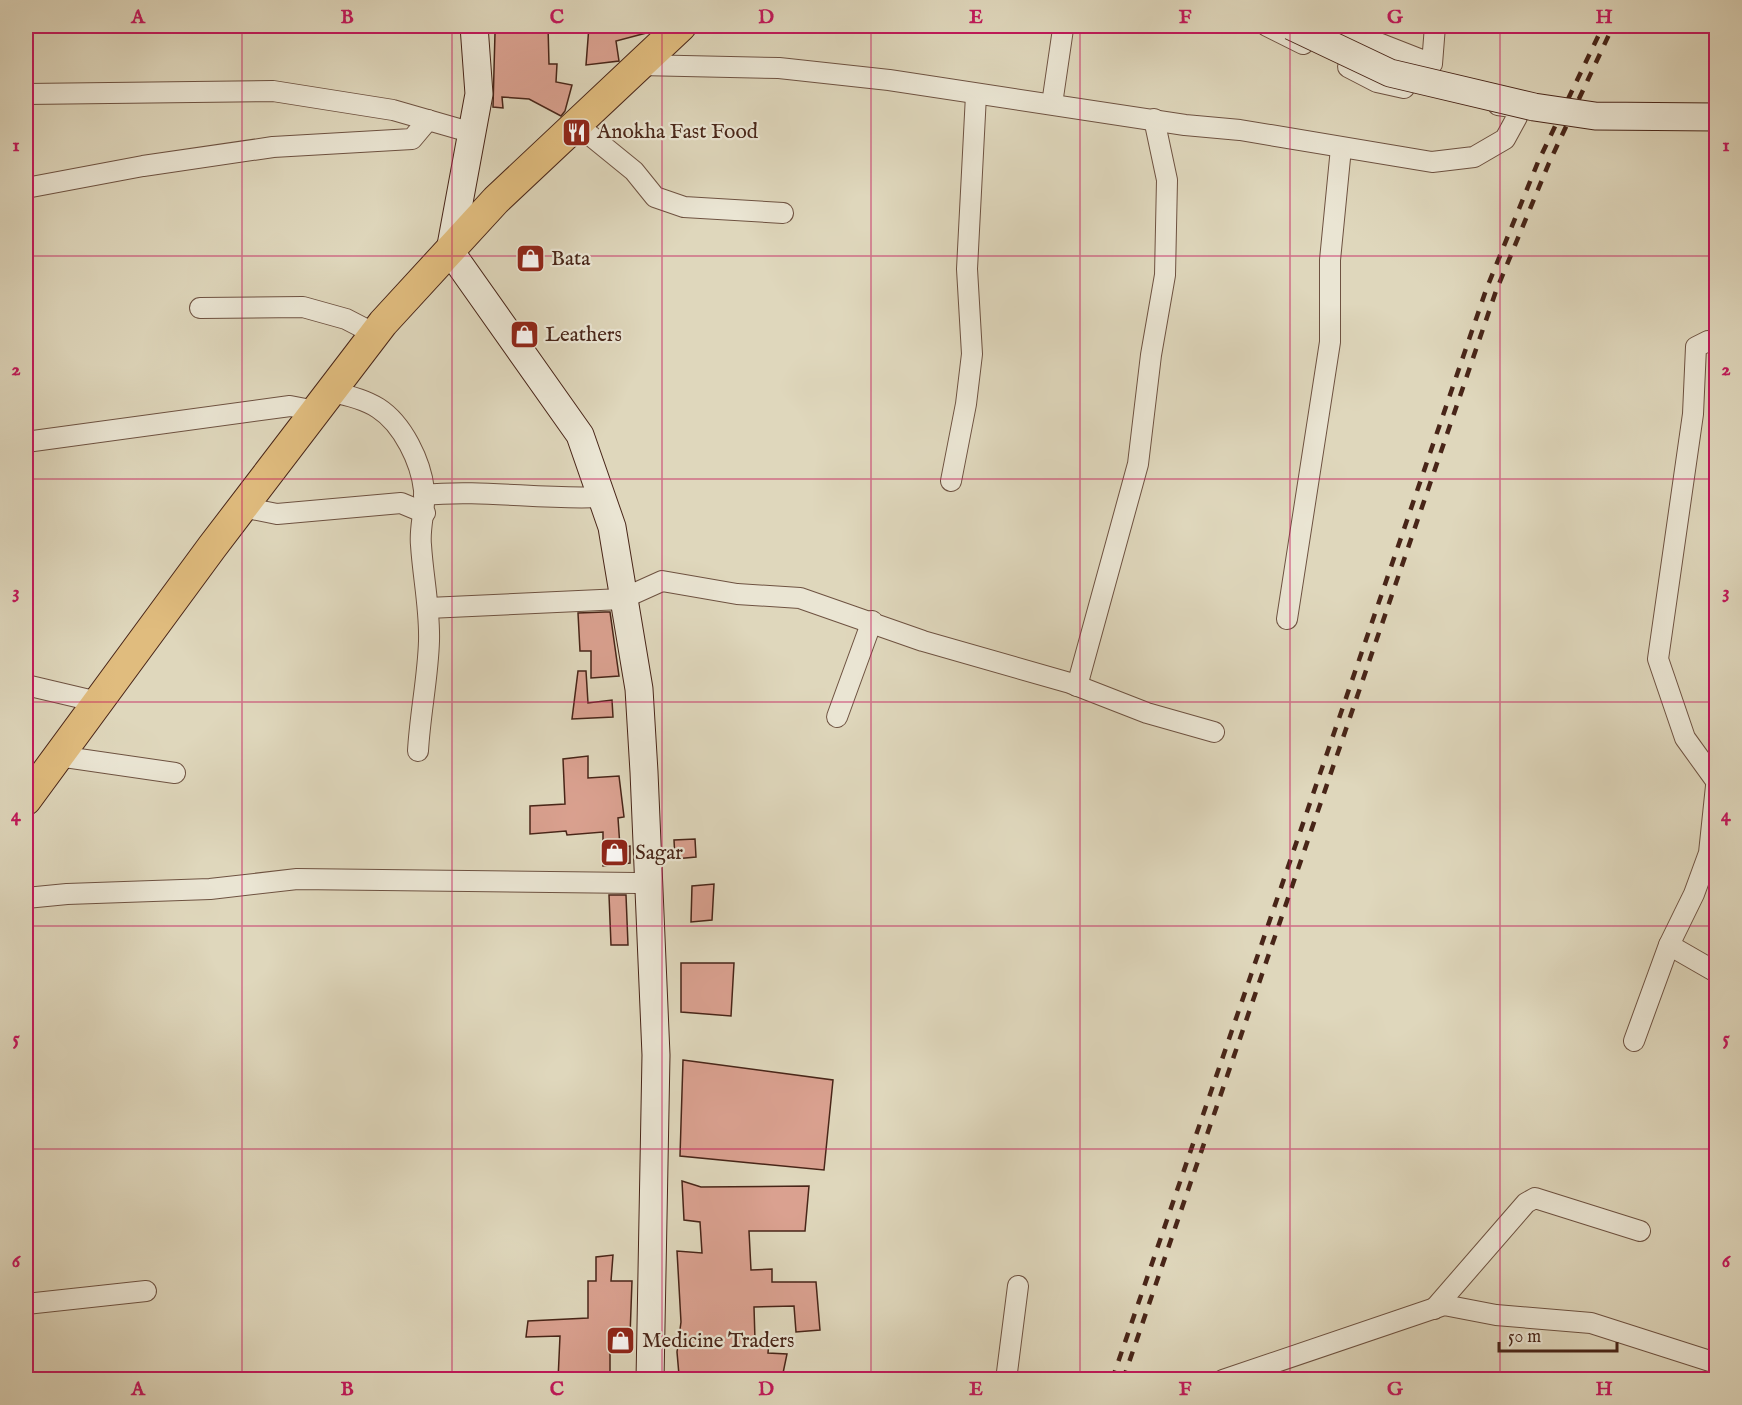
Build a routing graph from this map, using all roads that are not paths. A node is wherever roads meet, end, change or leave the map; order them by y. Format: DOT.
graph roads {
  1 [pos="474,26"];
  2 [pos="681,26"];
  3 [pos="1267,26"];
  4 [pos="1291,26"];
  5 [pos="1335,26"];
  6 [pos="1435,26"];
  7 [pos="1063,29"];
  8 [pos="639,65"];
  9 [pos="26,94"];
  10 [pos="976,94"];
  11 [pos="1052,104"];
  12 [pos="1716,105"];
  13 [pos="1716,117"];
  14 [pos="1154,119"];
  15 [pos="428,120"];
  16 [pos="575,123"];
  17 [pos="1716,126"];
  18 [pos="473,133"];
  19 [pos="1341,148"];
  20 [pos="26,188"];
  21 [pos="783,213"];
  22 [pos="450,251"];
  23 [pos="200,308"];
  24 [pos="375,334"];
  25 [pos="1716,342"];
  26 [pos="324,401"];
  27 [pos="26,442"];
  28 [pos="951,481"];
  29 [pos="601,496"];
  30 [pos="424,504"];
  31 [pos="242,507"];
  32 [pos="622,599"];
  33 [pos="428,608"];
  34 [pos="1287,619"];
  35 [pos="872,621"];
  36 [pos="26,685"];
  37 [pos="1077,686"];
  38 [pos="98,702"];
  39 [pos="837,717"];
  40 [pos="1214,732"];
  41 [pos="418,751"];
  42 [pos="58,756"];
  43 [pos="644,772"];
  44 [pos="175,773"];
  45 [pos="1716,784"];
  46 [pos="29,790"];
  47 [pos="636,882"];
  48 [pos="26,898"];
  49 [pos="1668,945"];
  50 [pos="1716,972"];
  51 [pos="1634,1041"];
  52 [pos="1640,1231"];
  53 [pos="1018,1286"];
  54 [pos="146,1291"];
  55 [pos="26,1304"];
  56 [pos="1434,1309"];
  57 [pos="1716,1363"];
  58 [pos="641,1380"];
  59 [pos="650,1380"];
  60 [pos="660,1380"];
  61 [pos="1006,1380"];
  62 [pos="1223,1380"];
  1 -- 18 [label="main road"];
  2 -- 8 [label="main road"];
  3 -- 19 [label="street"];
  4 -- 13 [label="main road, bridge"];
  5 -- 6 [label="street"];
  7 -- 11 [label="street"];
  8 -- 10 [label="street"];
  8 -- 16 [label="main road"];
  9 -- 15 [label="street"];
  10 -- 11 [label="street"];
  10 -- 28 [label="street"];
  11 -- 14 [label="street"];
  12 -- 17 [label="street"];
  14 -- 19 [label="street"];
  14 -- 37 [label="street"];
  15 -- 18 [label="street"];
  15 -- 20 [label="street"];
  16 -- 21 [label="street"];
  16 -- 22 [label="main road"];
  18 -- 22 [label="main road"];
  19 -- 34 [label="street"];
  22 -- 24 [label="main road"];
  22 -- 29 [label="main road"];
  23 -- 24 [label="street"];
  24 -- 26 [label="main road"];
  25 -- 45 [label="street"];
  26 -- 27 [label="street"];
  26 -- 30 [label="street"];
  26 -- 31 [label="main road"];
  29 -- 30 [label="street"];
  29 -- 32 [label="main road"];
  30 -- 31 [label="street"];
  30 -- 33 [label="street"];
  31 -- 38 [label="main road"];
  32 -- 33 [label="street"];
  32 -- 35 [label="street"];
  32 -- 43 [label="main road"];
  33 -- 41 [label="street"];
  35 -- 37 [label="street"];
  35 -- 39 [label="street"];
  36 -- 38 [label="street"];
  37 -- 40 [label="street"];
  38 -- 42 [label="main road"];
  42 -- 44 [label="street"];
  42 -- 46 [label="main road"];
  43 -- 47 [label="main road"];
  43 -- 59 [label="main road"];
  43 -- 60 [label="main road"];
  45 -- 49 [label="street"];
  47 -- 48 [label="street"];
  47 -- 58 [label="main road"];
  49 -- 50 [label="street"];
  49 -- 51 [label="street"];
  52 -- 56 [label="street"];
  53 -- 61 [label="street"];
  54 -- 55 [label="street"];
  56 -- 57 [label="street"];
  56 -- 62 [label="street"];
}
